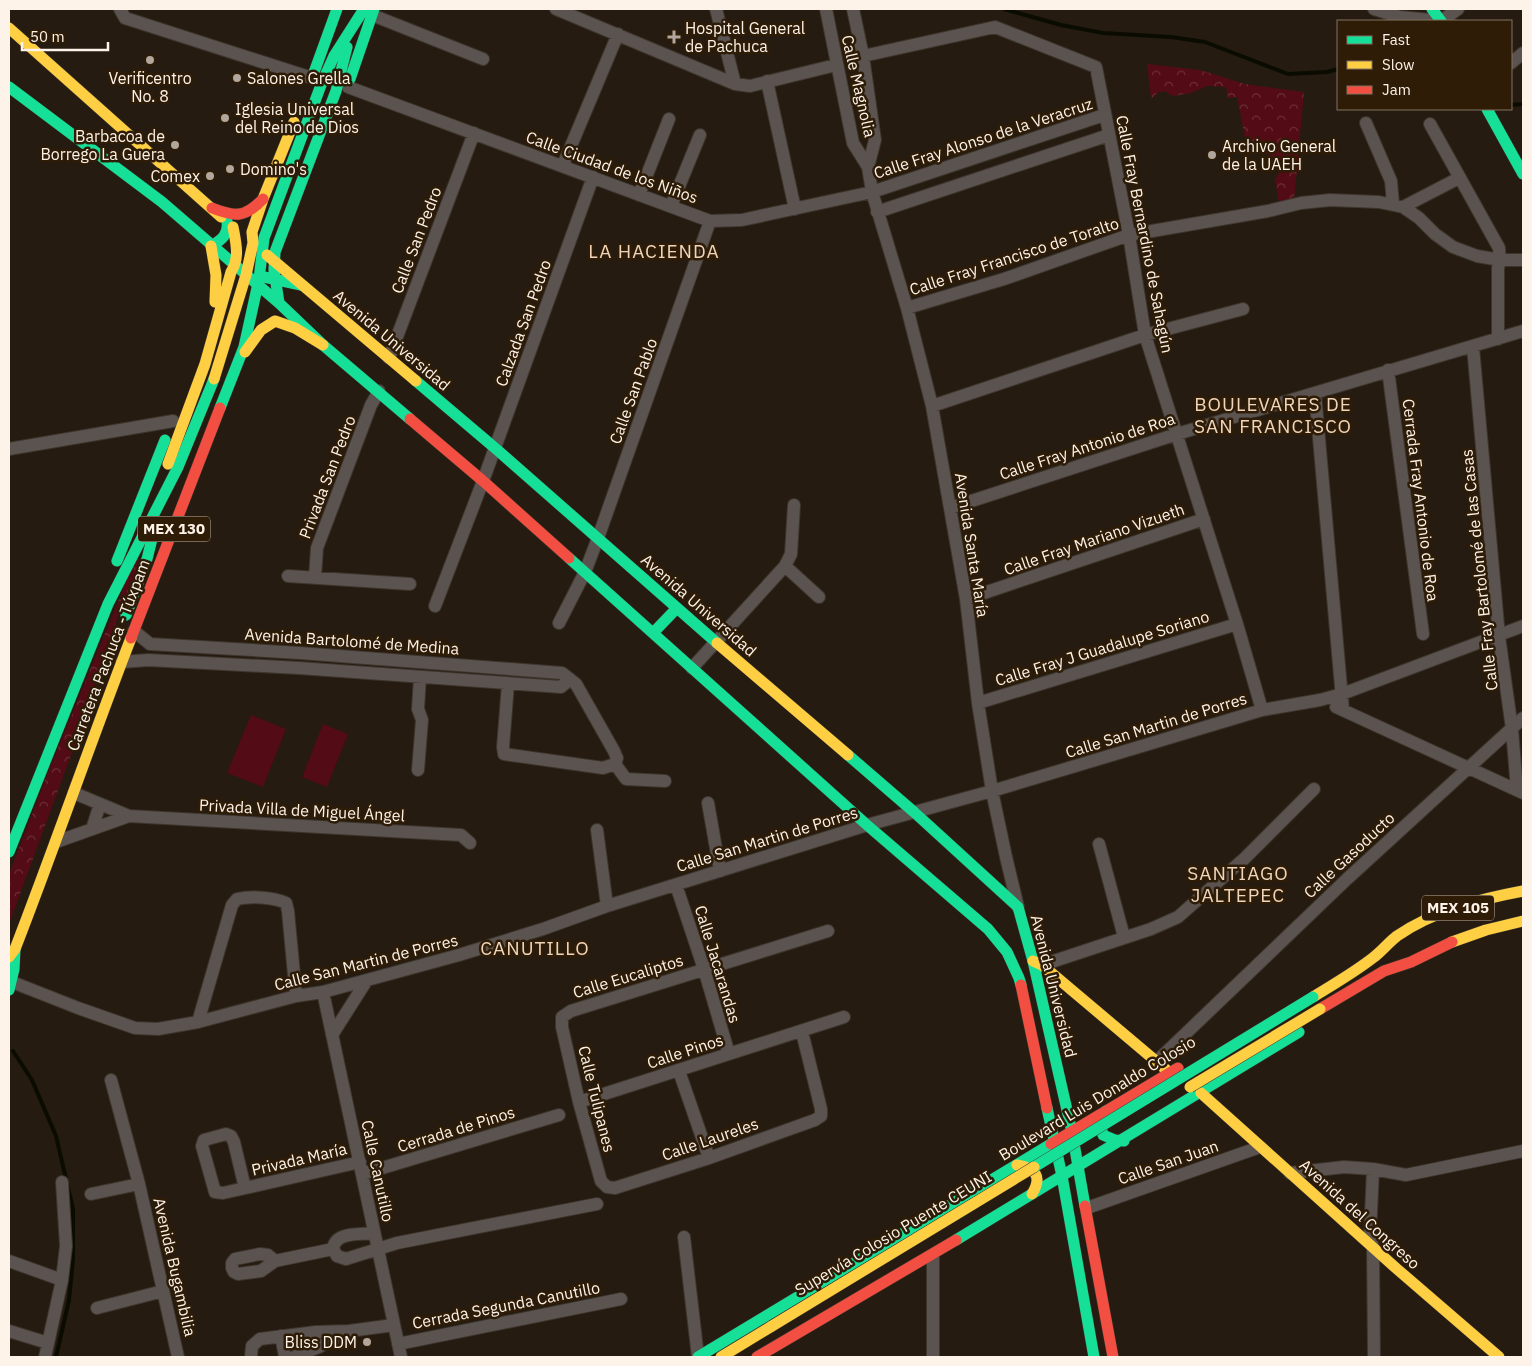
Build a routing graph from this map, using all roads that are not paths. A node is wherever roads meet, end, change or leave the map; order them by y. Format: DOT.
graph roads {
  1 [pos="120,9"];
  2 [pos="336,9"];
  3 [pos="352,9"];
  4 [pos="556,9"];
  5 [pos="716,9"];
  6 [pos="826,9"];
  7 [pos="853,9"];
  8 [pos="1374,9"];
  9 [pos="1432,9"];
  10 [pos="1458,9"];
  11 [pos="370,11"];
  12 [pos="1431,20"];
  13 [pos="1440,20"];
  14 [pos="1442,20"];
  15 [pos="350,30"];
  16 [pos="12,32"];
  17 [pos="618,34"];
  18 [pos="1523,54"];
  19 [pos="863,56"];
  20 [pos="483,59"];
  21 [pos="1512,62"];
  22 [pos="836,65"];
  23 [pos="312,78"];
  24 [pos="767,81"];
  25 [pos="734,84"];
  26 [pos="348,87"];
  27 [pos="9,90"];
  28 [pos="304,96"];
  29 [pos="1489,110"];
  30 [pos="297,115"];
  31 [pos="1104,116"];
  32 [pos="669,119"];
  33 [pos="1366,123"];
  34 [pos="1430,124"];
  35 [pos="474,133"];
  36 [pos="700,135"];
  37 [pos="1109,135"];
  38 [pos="563,165"];
  39 [pos="868,167"];
  40 [pos="1523,174"];
  41 [pos="593,177"];
  42 [pos="1459,178"];
  43 [pos="872,192"];
  44 [pos="639,195"];
  45 [pos="263,198"];
  46 [pos="670,206"];
  47 [pos="1398,206"];
  48 [pos="212,208"];
  49 [pos="795,209"];
  50 [pos="877,212"];
  51 [pos="710,221"];
  52 [pos="230,224"];
  53 [pos="295,231"];
  54 [pos="1130,235"];
  55 [pos="253,243"];
  56 [pos="211,246"];
  57 [pos="263,252"];
  58 [pos="250,255"];
  59 [pos="1500,260"];
  60 [pos="1523,260"];
  61 [pos="236,261"];
  62 [pos="281,263"];
  63 [pos="246,275"];
  64 [pos="276,279"];
  65 [pos="258,281"];
  66 [pos="301,285"];
  67 [pos="280,305"];
  68 [pos="907,308"];
  69 [pos="1244,308"];
  70 [pos="1523,331"];
  71 [pos="1145,335"];
  72 [pos="1498,339"];
  73 [pos="323,345"];
  74 [pos="1473,347"];
  75 [pos="389,358"];
  76 [pos="240,359"];
  77 [pos="1388,370"];
  78 [pos="379,391"];
  79 [pos="1315,393"];
  80 [pos="932,406"];
  81 [pos="173,421"];
  82 [pos="1177,434"];
  83 [pos="494,448"];
  84 [pos="9,449"];
  85 [pos="483,481"];
  86 [pos="162,497"];
  87 [pos="794,505"];
  88 [pos="950,508"];
  89 [pos="1204,519"];
  90 [pos="598,538"];
  91 [pos="785,566"];
  92 [pos="585,572"];
  93 [pos="288,576"];
  94 [pos="315,577"];
  95 [pos="410,584"];
  96 [pos="819,597"];
  97 [pos="966,599"];
  98 [pos="108,604"];
  99 [pos="435,606"];
  100 [pos="676,608"];
  101 [pos="559,623"];
  102 [pos="1237,624"];
  103 [pos="1523,626"];
  104 [pos="128,627"];
  105 [pos="654,633"];
  106 [pos="1423,634"];
  107 [pos="1499,636"];
  108 [pos="716,642"];
  109 [pos="300,653"];
  110 [pos="118,657"];
  111 [pos="299,668"];
  112 [pos="692,668"];
  113 [pos="420,677"];
  114 [pos="570,679"];
  115 [pos="508,684"];
  116 [pos="1342,694"];
  117 [pos="1320,700"];
  118 [pos="978,703"];
  119 [pos="1262,710"];
  120 [pos="1343,710"];
  121 [pos="1523,718"];
  122 [pos="1512,729"];
  123 [pos="615,764"];
  124 [pos="1467,768"];
  125 [pos="418,770"];
  126 [pos="665,781"];
  127 [pos="1314,789"];
  128 [pos="992,791"];
  129 [pos="1520,792"];
  130 [pos="74,793"];
  131 [pos="708,803"];
  132 [pos="100,804"];
  133 [pos="914,812"];
  134 [pos="129,816"];
  135 [pos="867,825"];
  136 [pos="92,829"];
  137 [pos="597,830"];
  138 [pos="56,842"];
  139 [pos="470,843"];
  140 [pos="1099,844"];
  141 [pos="9,852"];
  142 [pos="720,871"];
  143 [pos="676,885"];
  144 [pos="1523,891"];
  145 [pos="607,906"];
  146 [pos="1018,907"];
  147 [pos="1523,921"];
  148 [pos="828,931"];
  149 [pos="1396,936"];
  150 [pos="1124,937"];
  151 [pos="12,953"];
  152 [pos="1411,962"];
  153 [pos="1037,963"];
  154 [pos="704,969"];
  155 [pos="367,980"];
  156 [pos="10,986"];
  157 [pos="323,992"];
  158 [pos="296,996"];
  159 [pos="562,1017"];
  160 [pos="844,1018"];
  161 [pos="198,1022"];
  162 [pos="802,1032"];
  163 [pos="332,1035"];
  164 [pos="729,1054"];
  165 [pos="1158,1060"];
  166 [pos="679,1071"];
  167 [pos="1170,1073"];
  168 [pos="111,1080"];
  169 [pos="1201,1093"];
  170 [pos="579,1102"];
  171 [pos="1106,1111"];
  172 [pos="559,1115"];
  173 [pos="1072,1132"];
  174 [pos="1124,1141"];
  175 [pos="1054,1143"];
  176 [pos="1260,1147"];
  177 [pos="1523,1151"];
  178 [pos="709,1158"];
  179 [pos="1017,1165"];
  180 [pos="1079,1166"];
  181 [pos="361,1168"];
  182 [pos="1373,1169"];
  183 [pos="1290,1173"];
  184 [pos="1062,1176"];
  185 [pos="62,1182"];
  186 [pos="139,1184"];
  187 [pos="607,1187"];
  188 [pos="244,1188"];
  189 [pos="91,1194"];
  190 [pos="1032,1194"];
  191 [pos="598,1204"];
  192 [pos="1087,1208"];
  193 [pos="374,1233"];
  194 [pos="684,1237"];
  195 [pos="1373,1247"];
  196 [pos="377,1248"];
  197 [pos="333,1249"];
  198 [pos="933,1255"];
  199 [pos="9,1261"];
  200 [pos="276,1261"];
  201 [pos="62,1280"];
  202 [pos="163,1291"];
  203 [pos="621,1298"];
  204 [pos="97,1308"];
  205 [pos="394,1325"];
  206 [pos="775,1330"];
  207 [pos="9,1331"];
  208 [pos="350,1331"];
  209 [pos="281,1336"];
  210 [pos="48,1343"];
  211 [pos="398,1344"];
  212 [pos="720,1344"];
  213 [pos="739,1354"];
  214 [pos="44,1357"];
  215 [pos="178,1357"];
  216 [pos="251,1357"];
  217 [pos="285,1357"];
  218 [pos="294,1357"];
  219 [pos="401,1357"];
  220 [pos="698,1357"];
  221 [pos="721,1357"];
  222 [pos="757,1357"];
  223 [pos="933,1357"];
  224 [pos="1094,1357"];
  225 [pos="1113,1357"];
  226 [pos="1374,1357"];
  227 [pos="1499,1357"];
  1 -- 23 [label="street"];
  2 -- 23 [label="main road"];
  3 -- 15 [label="main road"];
  4 -- 17 [label="street"];
  5 -- 25 [label="street"];
  6 -- 22 [label="street, Calle Magnolia"];
  7 -- 19 [label="street"];
  8 -- 12 [label="street"];
  9 -- 13 [label="main road"];
  10 -- 14 [label="street"];
  11 -- 15 [label="main road, MEX 130"];
  11 -- 20 [label="street"];
  11 -- 26 [label="main road"];
  15 -- 57 [label="main road, MEX 130"];
  15 -- 62 [label="main road"];
  16 -- 48 [label="main road, Avenida Universidad"];
  17 -- 25 [label="street"];
  17 -- 38 [label="street"];
  18 -- 21 [label="street"];
  19 -- 31 [label="street, Calle Fray Bernardino de Sahagún"];
  19 -- 39 [label="street"];
  22 -- 24 [label="street"];
  22 -- 39 [label="street, Calle Magnolia"];
  23 -- 28 [label="main road"];
  24 -- 25 [label="street"];
  24 -- 49 [label="street"];
  26 -- 35 [label="street, Calle Ciudad de los Niños"];
  26 -- 53 [label="main road"];
  27 -- 56 [label="main road"];
  29 -- 40 [label="main road"];
  30 -- 45 [label="main road, MEX 130"];
  31 -- 37 [label="street, Calle Fray Bernardino de Sahagún"];
  31 -- 43 [label="street, Calle Fray Alonso de la Veracruz"];
  32 -- 44 [label="street"];
  33 -- 47 [label="street"];
  34 -- 42 [label="street"];
  35 -- 38 [label="street, Calle Ciudad de los Niños"];
  35 -- 75 [label="street, Calle San Pedro"];
  36 -- 46 [label="street"];
  37 -- 50 [label="street"];
  37 -- 54 [label="street, Calle Fray Bernardino de Sahagún"];
  38 -- 41 [label="street, Calle Ciudad de los Niños"];
  39 -- 43 [label="street, Avenida Santa María"];
  41 -- 44 [label="street, Calle Ciudad de los Niños"];
  41 -- 83 [label="street, Calzada San Pedro"];
  42 -- 47 [label="street"];
  42 -- 59 [label="street"];
  43 -- 49 [label="street, Calle Ciudad de los Niños"];
  43 -- 50 [label="street, Avenida Santa María"];
  44 -- 46 [label="street, Calle Ciudad de los Niños"];
  45 -- 48 [label="main road"];
  45 -- 55 [label="main road, MEX 130"];
  46 -- 51 [label="street, Calle Ciudad de los Niños"];
  47 -- 54 [label="street, Calle Fray Francisco de Toralto"];
  47 -- 59 [label="street"];
  48 -- 52 [label="main road, Avenida Universidad"];
  49 -- 51 [label="street, Calle Ciudad de los Niños"];
  50 -- 68 [label="street, Avenida Santa María"];
  51 -- 90 [label="street, Calle San Pablo"];
  52 -- 55 [label="main road, Avenida Universidad"];
  52 -- 56 [label="main road"];
  52 -- 61 [label="main road"];
  54 -- 68 [label="street, Calle Fray Francisco de Toralto"];
  54 -- 71 [label="street, Calle Fray Bernardino de Sahagún"];
  55 -- 57 [label="main road, Avenida Universidad"];
  55 -- 58 [label="main road, MEX 130"];
  56 -- 61 [label="main road"];
  56 -- 81 [label="main road"];
  57 -- 58 [label="main road"];
  57 -- 62 [label="main road, Avenida Universidad"];
  57 -- 65 [label="main road, MEX 130"];
  58 -- 61 [label="main road"];
  58 -- 63 [label="main road, MEX 130"];
  59 -- 60 [label="street"];
  59 -- 72 [label="street"];
  61 -- 63 [label="main road"];
  61 -- 86 [label="main road"];
  62 -- 64 [label="main road"];
  62 -- 66 [label="main road, Avenida Universidad"];
  63 -- 65 [label="main road"];
  63 -- 86 [label="main road, Carretera Pachuca - Túxpam / MEX 130"];
  64 -- 65 [label="main road"];
  64 -- 66 [label="main road"];
  64 -- 67 [label="main road"];
  65 -- 67 [label="main road, Avenida Universidad"];
  65 -- 76 [label="main road, Carretera Pachuca - Túxpam / MEX 130"];
  66 -- 67 [label="main road"];
  66 -- 75 [label="main road, Avenida Universidad"];
  67 -- 73 [label="main road, Avenida Universidad"];
  68 -- 80 [label="street, Avenida Santa María"];
  69 -- 71 [label="street"];
  70 -- 72 [label="street, Calle Fray Antonio de Roa"];
  71 -- 80 [label="street"];
  71 -- 82 [label="street, Calle Fray Bernardino de Sahagún"];
  72 -- 74 [label="street, Calle Fray Antonio de Roa"];
  73 -- 76 [label="main road"];
  73 -- 78 [label="main road, Avenida Universidad"];
  74 -- 77 [label="street, Calle Fray Antonio de Roa"];
  74 -- 107 [label="street, Calle Fray Bartolomé de las Casas"];
  75 -- 83 [label="main road, Avenida Universidad"];
  76 -- 104 [label="main road, Carretera Pachuca - Túxpam / MEX 130"];
  77 -- 79 [label="street, Calle Fray Antonio de Roa"];
  77 -- 106 [label="street, Cerrada Fray Antonio de Roa"];
  78 -- 85 [label="main road, Avenida Universidad"];
  78 -- 94 [label="street, Privada San Pedro"];
  79 -- 82 [label="street, Calle Fray Antonio de Roa"];
  79 -- 116 [label="street"];
  80 -- 88 [label="street, Avenida Santa María"];
  81 -- 84 [label="street"];
  81 -- 98 [label="main road"];
  82 -- 88 [label="street, Calle Fray Antonio de Roa"];
  82 -- 89 [label="street, Calle Fray Bernardino de Sahagún"];
  83 -- 85 [label="street, Calzada San Pedro"];
  83 -- 90 [label="main road, Avenida Universidad"];
  85 -- 92 [label="main road, Avenida Universidad"];
  85 -- 99 [label="street, Calzada San Pedro"];
  86 -- 98 [label="main road, Carretera Pachuca - Túxpam / MEX 130"];
  86 -- 104 [label="main road"];
  87 -- 91 [label="street"];
  88 -- 97 [label="street, Avenida Santa María"];
  89 -- 97 [label="street, Calle Fray Mariano Vizueth"];
  89 -- 102 [label="street, Calle Fray Bernardino de Sahagún"];
  90 -- 92 [label="street, Calle San Pablo"];
  90 -- 100 [label="main road, Avenida Universidad"];
  91 -- 96 [label="street"];
  91 -- 108 [label="street"];
  92 -- 101 [label="street, Calle San Pablo"];
  92 -- 105 [label="main road, Avenida Universidad"];
  93 -- 94 [label="street"];
  94 -- 95 [label="street"];
  97 -- 118 [label="street, Avenida Santa María"];
  98 -- 141 [label="main road, Carretera Pachuca - Túxpam / MEX 130"];
  100 -- 105 [label="main road"];
  100 -- 108 [label="main road, Avenida Universidad"];
  102 -- 118 [label="street, Calle Fray J Guadalupe Soriano"];
  102 -- 119 [label="street, Calle Fray Bernardino de Sahagún"];
  103 -- 107 [label="street, Calle San Martin de Porres"];
  104 -- 109 [label="street, Avenida Bartolomé de Medina"];
  104 -- 110 [label="main road, Carretera Pachuca - Túxpam / MEX 130"];
  105 -- 112 [label="main road, Avenida Universidad"];
  107 -- 116 [label="street, Calle San Martin de Porres"];
  107 -- 122 [label="street, Calle Fray Bartolomé de las Casas"];
  108 -- 112 [label="street"];
  108 -- 133 [label="main road, Avenida Universidad"];
  109 -- 111 [label="street"];
  109 -- 114 [label="street, Avenida Bartolomé de Medina"];
  110 -- 111 [label="street, Avenida Bartolomé de Medina"];
  110 -- 130 [label="main road, Carretera Pachuca - Túxpam / MEX 130"];
  111 -- 113 [label="street, Avenida Bartolomé de Medina"];
  112 -- 135 [label="main road, Avenida Universidad"];
  113 -- 115 [label="street, Avenida Bartolomé de Medina"];
  113 -- 125 [label="street"];
  114 -- 115 [label="street, Avenida Bartolomé de Medina"];
  114 -- 123 [label="street"];
  115 -- 123 [label="street"];
  116 -- 117 [label="street, Calle San Martin de Porres"];
  116 -- 120 [label="street"];
  117 -- 119 [label="street, Calle San Martin de Porres"];
  117 -- 120 [label="street"];
  118 -- 128 [label="street, Avenida Santa María"];
  119 -- 128 [label="street, Calle San Martin de Porres"];
  120 -- 124 [label="street"];
  121 -- 122 [label="street, Calle Gasoducto"];
  122 -- 124 [label="street, Calle Gasoducto"];
  122 -- 129 [label="street, Calle Fray Bartolomé de las Casas"];
  123 -- 126 [label="street"];
  124 -- 129 [label="street"];
  124 -- 165 [label="street, Calle Gasoducto"];
  127 -- 150 [label="street"];
  128 -- 133 [label="street, Calle San Martin de Porres"];
  128 -- 146 [label="street, Avenida Santa María"];
  130 -- 132 [label="street, Privada Villa de Miguel Ángel"];
  130 -- 138 [label="main road, Carretera Pachuca - Túxpam / MEX 130"];
  131 -- 142 [label="street"];
  132 -- 134 [label="street, Privada Villa de Miguel Ángel"];
  132 -- 136 [label="street"];
  133 -- 135 [label="street, Calle San Martin de Porres"];
  133 -- 146 [label="main road, Avenida Universidad"];
  134 -- 136 [label="street, Privada Villa de Miguel Ángel"];
  134 -- 139 [label="street, Privada Villa de Miguel Ángel"];
  135 -- 142 [label="street, Calle San Martin de Porres"];
  135 -- 175 [label="main road, Avenida Universidad"];
  136 -- 138 [label="street, Privada Villa de Miguel Ángel"];
  137 -- 145 [label="street"];
  138 -- 151 [label="main road, Carretera Pachuca - Túxpam / MEX 130"];
  140 -- 150 [label="street"];
  142 -- 143 [label="street, Calle San Martin de Porres"];
  143 -- 145 [label="street, Calle San Martin de Porres"];
  143 -- 154 [label="street, Calle Jacarandas"];
  144 -- 149 [label="main road, Boulevard Luis Donaldo Colosio / MEX 105"];
  145 -- 155 [label="street, Calle San Martin de Porres"];
  146 -- 153 [label="main road, Avenida Universidad"];
  147 -- 152 [label="main road, MEX 105"];
  148 -- 154 [label="street, Calle Eucaliptos"];
  149 -- 167 [label="main road, Boulevard Luis Donaldo Colosio / MEX 105"];
  149 -- 206 [label="main road, Supervía Colosio Puente CEUNI, bridge"];
  150 -- 153 [label="street"];
  151 -- 156 [label="main road, Carretera Pachuca - Túxpam / MEX 130"];
  152 -- 169 [label="main road, MEX 105"];
  152 -- 206 [label="main road, Supervía Colosio Puente CEUNI, bridge"];
  153 -- 165 [label="main road"];
  153 -- 173 [label="main road, Avenida Universidad"];
  154 -- 159 [label="street, Calle Eucaliptos"];
  154 -- 164 [label="street, Calle Jacarandas"];
  155 -- 157 [label="street, Calle San Martin de Porres"];
  155 -- 163 [label="street"];
  156 -- 161 [label="street, Calle San Martin de Porres"];
  157 -- 158 [label="street, Calle San Martin de Porres"];
  157 -- 163 [label="street, Calle Canutillo"];
  158 -- 161 [label="street, Calle San Martin de Porres"];
  158 -- 161 [label="street"];
  159 -- 170 [label="street, Calle Tulipanes"];
  160 -- 162 [label="street, Calle Pinos"];
  162 -- 164 [label="street, Calle Pinos"];
  162 -- 178 [label="street, Calle Laureles"];
  163 -- 181 [label="street, Calle Canutillo"];
  164 -- 166 [label="street, Calle Pinos"];
  165 -- 167 [label="main road"];
  166 -- 170 [label="street, Calle Pinos"];
  166 -- 178 [label="street"];
  167 -- 171 [label="main road, Boulevard Luis Donaldo Colosio / MEX 105"];
  168 -- 186 [label="street, Avenida Bugambilia"];
  169 -- 174 [label="main road, MEX 105"];
  169 -- 176 [label="main road, Avenida del Congreso"];
  170 -- 187 [label="street, Calle Tulipanes"];
  171 -- 173 [label="main road, Boulevard Luis Donaldo Colosio / MEX 105"];
  171 -- 174 [label="main road"];
  172 -- 181 [label="street, Cerrada de Pinos"];
  173 -- 175 [label="main road, Boulevard Luis Donaldo Colosio / MEX 105"];
  173 -- 180 [label="main road, Avenida Universidad"];
  174 -- 180 [label="main road, MEX 105"];
  175 -- 179 [label="main road, Boulevard Luis Donaldo Colosio / MEX 105"];
  175 -- 184 [label="main road, Avenida Universidad"];
  176 -- 183 [label="main road, Avenida del Congreso"];
  176 -- 192 [label="street, Calle San Juan"];
  177 -- 182 [label="street"];
  178 -- 187 [label="street, Calle Laureles"];
  179 -- 190 [label="main road"];
  179 -- 212 [label="main road, Boulevard Luis Donaldo Colosio / MEX 105"];
  180 -- 184 [label="main road, MEX 105"];
  180 -- 192 [label="main road, Avenida Universidad"];
  181 -- 188 [label="street, Privada María"];
  181 -- 193 [label="street, Calle Canutillo"];
  182 -- 183 [label="street"];
  182 -- 195 [label="street"];
  183 -- 195 [label="main road, Avenida del Congreso"];
  184 -- 190 [label="main road, MEX 105"];
  184 -- 224 [label="main road, Avenida Universidad"];
  185 -- 201 [label="street"];
  186 -- 189 [label="street"];
  186 -- 202 [label="street, Avenida Bugambilia"];
  188 -- 188 [label="street, Privada María"];
  190 -- 198 [label="main road, MEX 105"];
  191 -- 196 [label="street"];
  192 -- 225 [label="main road, Avenida Universidad"];
  193 -- 196 [label="street, Calle Canutillo"];
  193 -- 197 [label="street"];
  194 -- 220 [label="street"];
  195 -- 226 [label="street"];
  195 -- 227 [label="main road, Avenida del Congreso"];
  196 -- 197 [label="street"];
  196 -- 205 [label="street, Calle Canutillo"];
  197 -- 200 [label="street"];
  198 -- 222 [label="main road, MEX 105"];
  198 -- 223 [label="street"];
  199 -- 201 [label="street"];
  201 -- 210 [label="street"];
  202 -- 204 [label="street"];
  202 -- 215 [label="street, Avenida Bugambilia"];
  203 -- 211 [label="street, Cerrada Segunda Canutillo"];
  205 -- 208 [label="street"];
  205 -- 211 [label="street, Calle Canutillo"];
  206 -- 213 [label="main road"];
  207 -- 210 [label="street"];
  208 -- 209 [label="street"];
  208 -- 218 [label="street"];
  209 -- 216 [label="street"];
  209 -- 217 [label="street"];
  210 -- 214 [label="street"];
  211 -- 219 [label="street, Calle Canutillo"];
  212 -- 213 [label="main road"];
  212 -- 220 [label="main road, Boulevard Luis Donaldo Colosio / MEX 105"];
  213 -- 221 [label="main road"];
}
